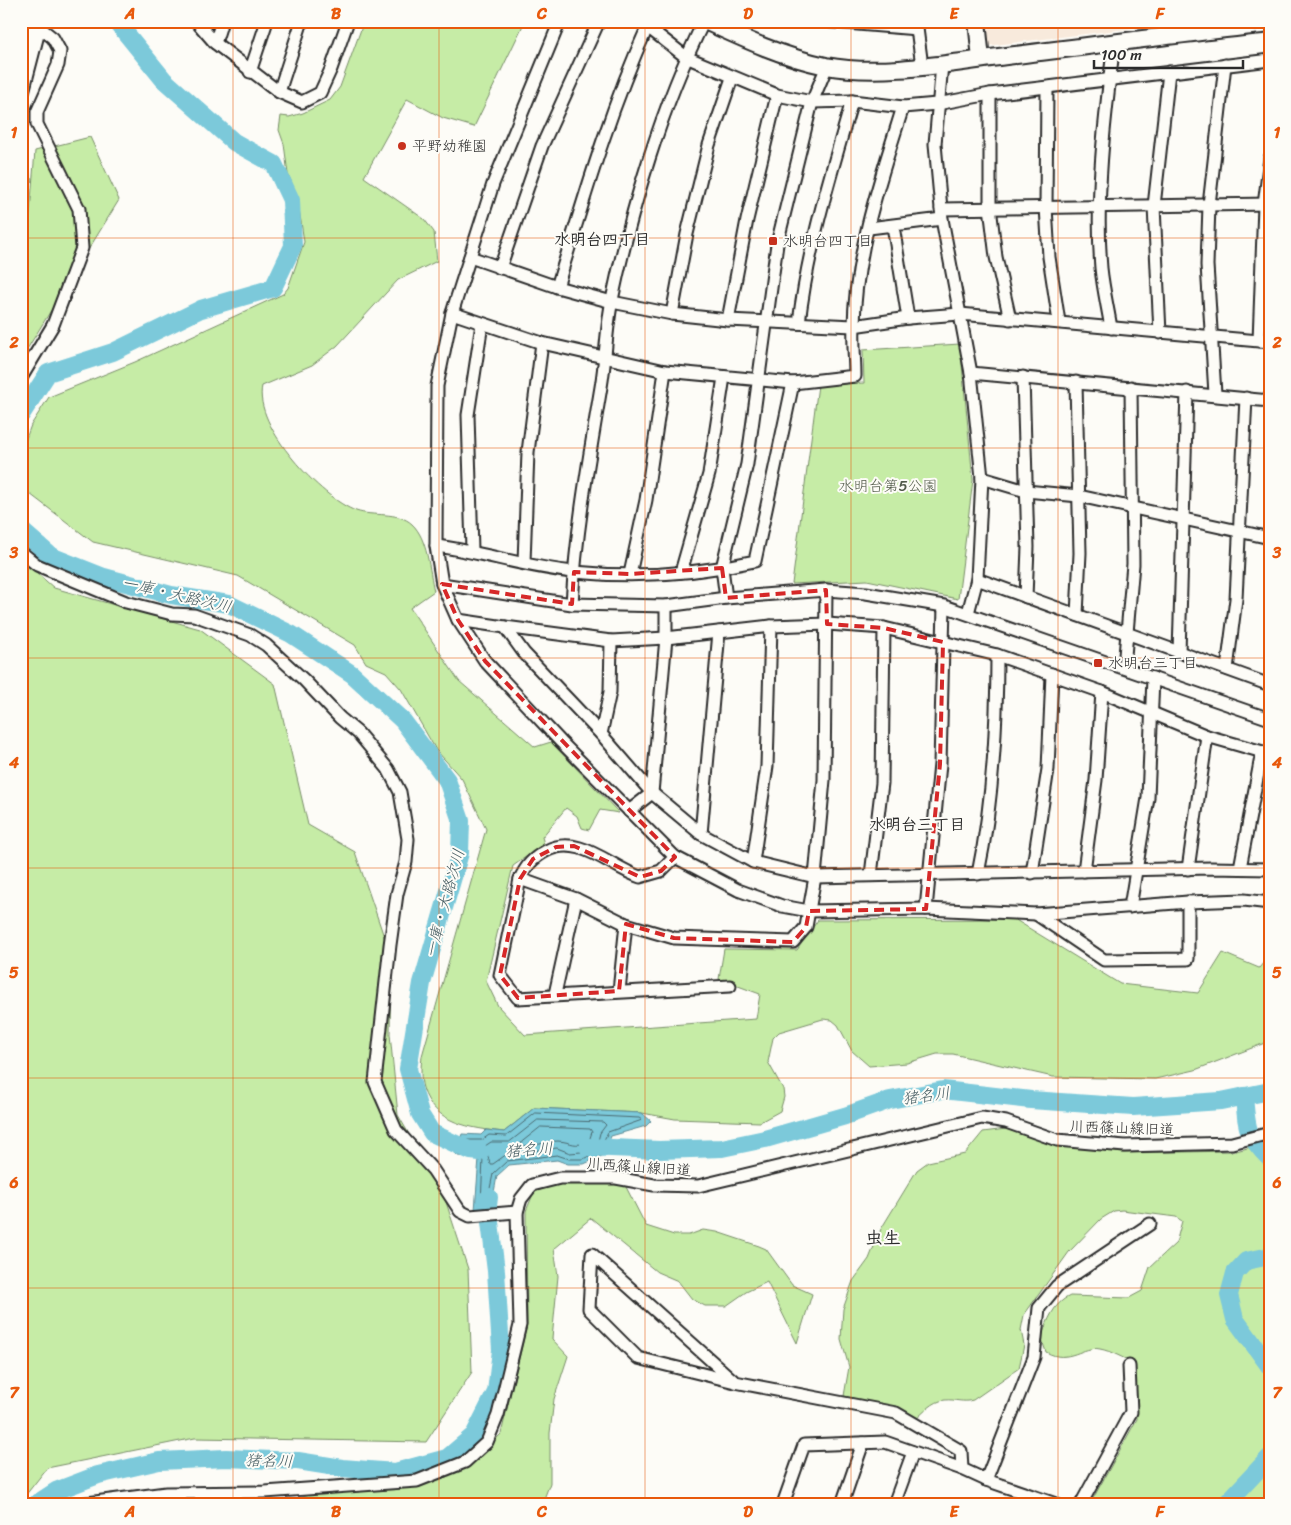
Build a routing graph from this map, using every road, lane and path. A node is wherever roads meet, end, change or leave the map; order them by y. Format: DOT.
graph roads {
  1 [pos="196,21"];
  2 [pos="222,21"];
  3 [pos="267,21"];
  4 [pos="302,21"];
  5 [pos="348,21"];
  6 [pos="560,21"];
  7 [pos="599,21"];
  8 [pos="705,21"];
  9 [pos="822,21"];
  10 [pos="977,21"];
  11 [pos="32,22"];
  12 [pos="1270,24"];
  13 [pos="643,25"];
  14 [pos="917,25"];
  15 [pos="728,26"];
  16 [pos="1188,27"];
  17 [pos="21,29"];
  18 [pos="215,42"];
  19 [pos="1114,43"];
  20 [pos="686,58"];
  21 [pos="981,59"];
  22 [pos="1270,60"];
  23 [pos="942,64"];
  24 [pos="1225,65"];
  25 [pos="827,66"];
  26 [pos="922,66"];
  27 [pos="250,72"];
  28 [pos="1169,72"];
  29 [pos="732,78"];
  30 [pos="1109,82"];
  31 [pos="1047,89"];
  32 [pos="21,90"];
  33 [pos="279,92"];
  34 [pos="990,94"];
  35 [pos="777,95"];
  36 [pos="852,101"];
  37 [pos="812,102"];
  38 [pos="937,104"];
  39 [pos="903,107"];
  40 [pos="1270,158"];
  41 [pos="1267,204"];
  42 [pos="1154,206"];
  43 [pos="1209,206"];
  44 [pos="990,207"];
  45 [pos="1046,207"];
  46 [pos="1100,207"];
  47 [pos="941,214"];
  48 [pos="893,226"];
  49 [pos="869,228"];
  50 [pos="470,257"];
  51 [pos="500,268"];
  52 [pos="557,287"];
  53 [pos="612,302"];
  54 [pos="452,313"];
  55 [pos="672,314"];
  56 [pos="960,314"];
  57 [pos="908,318"];
  58 [pos="1010,319"];
  59 [pos="728,320"];
  60 [pos="1059,322"];
  61 [pos="766,323"];
  62 [pos="799,323"];
  63 [pos="482,324"];
  64 [pos="854,326"];
  65 [pos="1111,328"];
  66 [pos="1160,333"];
  67 [pos="1212,337"];
  68 [pos="1264,342"];
  69 [pos="542,344"];
  70 [pos="606,358"];
  71 [pos="665,371"];
  72 [pos="971,373"];
  73 [pos="724,377"];
  74 [pos="1023,377"];
  75 [pos="21,378"];
  76 [pos="759,379"];
  77 [pos="1076,382"];
  78 [pos="793,383"];
  79 [pos="1131,387"];
  80 [pos="1187,392"];
  81 [pos="1215,394"];
  82 [pos="1246,398"];
  83 [pos="1270,401"];
  84 [pos="982,478"];
  85 [pos="1026,492"];
  86 [pos="1078,496"];
  87 [pos="1131,509"];
  88 [pos="1184,521"];
  89 [pos="1238,532"];
  90 [pos="1270,538"];
  91 [pos="436,546"];
  92 [pos="472,550"];
  93 [pos="21,552"];
  94 [pos="524,562"];
  95 [pos="722,568"];
  96 [pos="574,572"];
  97 [pos="682,572"];
  98 [pos="630,574"];
  99 [pos="976,579"];
  100 [pos="442,584"];
  101 [pos="826,590"];
  102 [pos="1026,597"];
  103 [pos="726,598"];
  104 [pos="572,604"];
  105 [pos="666,606"];
  106 [pos="944,606"];
  107 [pos="968,613"];
  108 [pos="1077,615"];
  109 [pos="458,620"];
  110 [pos="827,624"];
  111 [pos="771,626"];
  112 [pos="505,627"];
  113 [pos="884,628"];
  114 [pos="719,632"];
  115 [pos="1127,634"];
  116 [pos="666,638"];
  117 [pos="611,640"];
  118 [pos="944,642"];
  119 [pos="1179,652"];
  120 [pos="997,655"];
  121 [pos="1124,667"];
  122 [pos="1227,669"];
  123 [pos="1052,674"];
  124 [pos="1153,678"];
  125 [pos="1270,685"];
  126 [pos="1102,692"];
  127 [pos="1153,715"];
  128 [pos="1270,718"];
  129 [pos="601,734"];
  130 [pos="1207,736"];
  131 [pos="1266,753"];
  132 [pos="652,793"];
  133 [pos="629,811"];
  134 [pos="701,834"];
  135 [pos="676,857"];
  136 [pos="753,862"];
  137 [pos="1240,868"];
  138 [pos="1188,869"];
  139 [pos="1270,869"];
  140 [pos="1137,870"];
  141 [pos="1084,871"];
  142 [pos="1032,873"];
  143 [pos="929,874"];
  144 [pos="978,874"];
  145 [pos="871,875"];
  146 [pos="815,877"];
  147 [pos="520,879"];
  148 [pos="576,899"];
  149 [pos="1188,902"];
  150 [pos="1270,902"];
  151 [pos="1130,907"];
  152 [pos="926,909"];
  153 [pos="810,911"];
  154 [pos="1036,914"];
  155 [pos="626,924"];
  156 [pos="730,986"];
  157 [pos="619,992"];
  158 [pos="555,994"];
  159 [pos="1270,1133"];
  160 [pos="513,1213"];
  161 [pos="1150,1224"];
  162 [pos="1129,1366"];
  163 [pos="735,1382"];
  164 [pos="863,1443"];
  165 [pos="913,1452"];
  166 [pos="962,1469"];
  167 [pos="986,1480"];
  168 [pos="79,1504"];
  169 [pos="783,1504"];
  170 [pos="842,1504"];
  171 [pos="894,1504"];
  172 [pos="1056,1504"];
  173 [pos="1081,1504"];
  1 -- 18 [label="street"];
  2 -- 18 [label="street"];
  3 -- 27 [label="street"];
  4 -- 33 [label="street"];
  5 -- 33 [label="street"];
  6 -- 50 [label="street"];
  7 -- 51 [label="street"];
  8 -- 15 [label="street"];
  8 -- 20 [label="street"];
  9 -- 14 [label="street"];
  10 -- 21 [label="street"];
  11 -- 17 [label="street"];
  11 -- 32 [label="street"];
  11 -- 75 [label="street"];
  12 -- 16 [label="street"];
  13 -- 20 [label="street"];
  13 -- 52 [label="street"];
  14 -- 26 [label="street"];
  15 -- 25 [label="street"];
  16 -- 19 [label="street"];
  18 -- 27 [label="street"];
  19 -- 21 [label="street"];
  19 -- 30 [label="street"];
  20 -- 29 [label="street"];
  20 -- 53 [label="street"];
  21 -- 23 [label="street"];
  22 -- 24 [label="street"];
  23 -- 26 [label="street"];
  23 -- 38 [label="street"];
  24 -- 28 [label="street"];
  24 -- 43 [label="street"];
  25 -- 26 [label="street"];
  25 -- 37 [label="street"];
  27 -- 33 [label="street"];
  28 -- 30 [label="street"];
  28 -- 42 [label="street"];
  29 -- 35 [label="street"];
  29 -- 55 [label="street"];
  30 -- 31 [label="street"];
  30 -- 46 [label="street"];
  31 -- 34 [label="street"];
  31 -- 45 [label="street"];
  34 -- 38 [label="street"];
  34 -- 44 [label="street"];
  35 -- 37 [label="street"];
  35 -- 59 [label="street"];
  36 -- 37 [label="street"];
  36 -- 39 [label="street"];
  36 -- 62 [label="street"];
  37 -- 61 [label="street"];
  38 -- 39 [label="street"];
  38 -- 47 [label="street"];
  39 -- 49 [label="street"];
  40 -- 41 [label="street"];
  41 -- 43 [label="street"];
  41 -- 68 [label="street"];
  42 -- 43 [label="street"];
  42 -- 46 [label="street"];
  42 -- 66 [label="street"];
  43 -- 67 [label="street"];
  44 -- 45 [label="street"];
  44 -- 47 [label="street"];
  44 -- 58 [label="street"];
  45 -- 46 [label="street"];
  45 -- 60 [label="street"];
  46 -- 65 [label="street"];
  47 -- 48 [label="street"];
  47 -- 56 [label="street"];
  48 -- 49 [label="street"];
  48 -- 57 [label="street"];
  49 -- 64 [label="street"];
  50 -- 51 [label="street"];
  50 -- 54 [label="street"];
  51 -- 52 [label="street"];
  52 -- 53 [label="street"];
  53 -- 55 [label="street"];
  53 -- 70 [label="street"];
  54 -- 63 [label="street"];
  54 -- 91 [label="street"];
  55 -- 59 [label="street"];
  56 -- 57 [label="street"];
  56 -- 58 [label="street"];
  56 -- 72 [label="street"];
  57 -- 64 [label="street"];
  58 -- 60 [label="street"];
  59 -- 61 [label="street"];
  60 -- 65 [label="street"];
  61 -- 62 [label="street"];
  61 -- 76 [label="street"];
  62 -- 64 [label="street"];
  63 -- 69 [label="street"];
  63 -- 92 [label="street"];
  64 -- 78 [label="street"];
  65 -- 66 [label="street"];
  66 -- 67 [label="street"];
  67 -- 68 [label="street"];
  67 -- 81 [label="street"];
  69 -- 70 [label="street"];
  69 -- 94 [label="street"];
  70 -- 71 [label="street"];
  70 -- 96 [label="street"];
  71 -- 73 [label="street"];
  71 -- 98 [label="street"];
  72 -- 74 [label="street"];
  72 -- 84 [label="street"];
  73 -- 76 [label="street"];
  73 -- 97 [label="street"];
  74 -- 77 [label="street"];
  74 -- 85 [label="street"];
  76 -- 78 [label="street"];
  76 -- 95 [label="street"];
  77 -- 79 [label="street"];
  77 -- 86 [label="street"];
  78 -- 95 [label="street"];
  79 -- 80 [label="street"];
  79 -- 87 [label="street"];
  80 -- 81 [label="street"];
  80 -- 88 [label="street"];
  81 -- 82 [label="street"];
  82 -- 83 [label="street"];
  82 -- 89 [label="street"];
  84 -- 85 [label="street"];
  84 -- 99 [label="street"];
  85 -- 86 [label="street"];
  85 -- 102 [label="street"];
  86 -- 87 [label="street"];
  86 -- 108 [label="street"];
  87 -- 88 [label="street"];
  87 -- 115 [label="street"];
  88 -- 89 [label="street"];
  88 -- 119 [label="street"];
  89 -- 90 [label="street"];
  89 -- 122 [label="street"];
  91 -- 92 [label="street"];
  91 -- 100 [label="street"];
  92 -- 94 [label="street"];
  93 -- 160 [label="street"];
  94 -- 96 [label="street"];
  95 -- 97 [label="street"];
  95 -- 103 [label="street"];
  96 -- 98 [label="street"];
  96 -- 104 [label="street"];
  97 -- 98 [label="street"];
  99 -- 102 [label="street"];
  99 -- 107 [label="street"];
  100 -- 104 [label="street"];
  100 -- 109 [label="street"];
  101 -- 103 [label="street"];
  101 -- 106 [label="street"];
  101 -- 110 [label="street"];
  102 -- 108 [label="street"];
  103 -- 105 [label="street"];
  104 -- 105 [label="street"];
  105 -- 116 [label="street"];
  106 -- 107 [label="street"];
  106 -- 118 [label="street"];
  107 -- 121 [label="street"];
  108 -- 115 [label="street"];
  109 -- 112 [label="street"];
  109 -- 133 [label="street"];
  110 -- 111 [label="street"];
  110 -- 113 [label="street"];
  110 -- 146 [label="street"];
  111 -- 114 [label="street"];
  111 -- 136 [label="street"];
  112 -- 117 [label="street"];
  112 -- 129 [label="street"];
  113 -- 118 [label="street"];
  113 -- 145 [label="street"];
  114 -- 116 [label="street"];
  114 -- 134 [label="street"];
  115 -- 119 [label="street"];
  115 -- 121 [label="street"];
  116 -- 117 [label="street"];
  116 -- 132 [label="street"];
  117 -- 129 [label="street"];
  118 -- 120 [label="street"];
  118 -- 143 [label="street"];
  119 -- 122 [label="street"];
  120 -- 123 [label="street"];
  120 -- 144 [label="street"];
  121 -- 124 [label="street"];
  122 -- 125 [label="street"];
  123 -- 126 [label="street"];
  123 -- 142 [label="street"];
  124 -- 127 [label="street"];
  124 -- 128 [label="street"];
  126 -- 127 [label="street"];
  126 -- 141 [label="street"];
  127 -- 130 [label="street"];
  127 -- 140 [label="street"];
  129 -- 132 [label="street"];
  130 -- 131 [label="street"];
  130 -- 138 [label="street"];
  131 -- 137 [label="street"];
  132 -- 133 [label="street"];
  132 -- 134 [label="street"];
  133 -- 135 [label="street"];
  134 -- 136 [label="street"];
  135 -- 147 [label="street"];
  135 -- 153 [label="street"];
  136 -- 146 [label="street"];
  137 -- 138 [label="street"];
  137 -- 139 [label="street"];
  138 -- 140 [label="street"];
  140 -- 141 [label="street"];
  140 -- 151 [label="street"];
  141 -- 142 [label="street"];
  142 -- 144 [label="street"];
  143 -- 144 [label="street"];
  143 -- 145 [label="street"];
  143 -- 152 [label="street"];
  145 -- 146 [label="street"];
  146 -- 153 [label="street"];
  147 -- 148 [label="street"];
  147 -- 158 [label="street"];
  148 -- 155 [label="street"];
  148 -- 158 [label="street"];
  149 -- 150 [label="street"];
  149 -- 151 [label="street"];
  149 -- 154 [label="street"];
  151 -- 154 [label="street"];
  152 -- 153 [label="street"];
  152 -- 154 [label="street"];
  153 -- 155 [label="street"];
  155 -- 157 [label="street"];
  156 -- 157 [label="street"];
  157 -- 158 [label="street"];
  159 -- 160 [label="street, 川西篠山線旧道"];
  160 -- 168 [label="street, 川西篠山線旧道"];
  161 -- 167 [label="street"];
  162 -- 173 [label="street"];
  163 -- 163 [label="street"];
  163 -- 166 [label="street"];
  164 -- 165 [label="street"];
  164 -- 169 [label="street"];
  164 -- 170 [label="street"];
  165 -- 166 [label="street"];
  165 -- 171 [label="street"];
  166 -- 167 [label="street"];
  167 -- 172 [label="street"];
}
